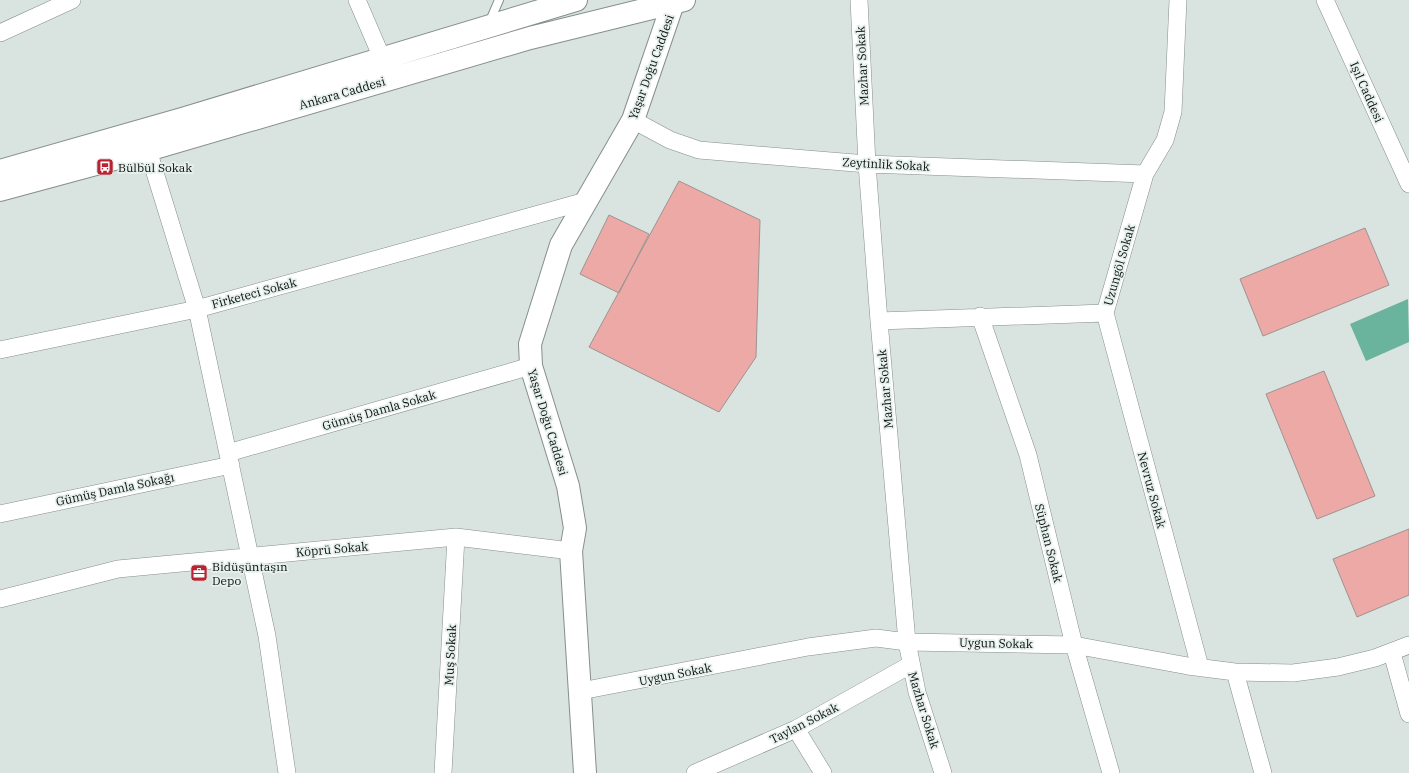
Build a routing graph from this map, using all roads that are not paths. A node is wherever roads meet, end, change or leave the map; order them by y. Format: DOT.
graph roads {
  1 [pos="72,0"];
  2 [pos="357,0"];
  3 [pos="499,0"];
  4 [pos="576,0"];
  5 [pos="859,0"];
  6 [pos="1178,0"];
  7 [pos="1325,0"];
  8 [pos="677,1"];
  9 [pos="487,26"];
  10 [pos="0,33"];
  11 [pos="382,58"];
  12 [pos="633,120"];
  13 [pos="148,150"];
  14 [pos="867,164"];
  15 [pos="0,171"];
  16 [pos="1145,174"];
  17 [pos="1409,184"];
  18 [pos="0,190"];
  19 [pos="586,201"];
  20 [pos="197,309"];
  21 [pos="1105,313"];
  22 [pos="980,316"];
  23 [pos="879,321"];
  24 [pos="0,350"];
  25 [pos="531,366"];
  26 [pos="229,459"];
  27 [pos="0,514"];
  28 [pos="456,537"];
  29 [pos="571,551"];
  30 [pos="250,556"];
  31 [pos="0,599"];
  32 [pos="907,642"];
  33 [pos="1074,645"];
  34 [pos="1409,645"];
  35 [pos="1392,652"];
  36 [pos="910,665"];
  37 [pos="1200,667"];
  38 [pos="1235,672"];
  39 [pos="581,691"];
  40 [pos="1409,714"];
  41 [pos="796,729"];
  42 [pos="699,772"];
  43 [pos="287,773"];
  44 [pos="444,773"];
  45 [pos="585,773"];
  46 [pos="823,773"];
  47 [pos="943,773"];
  48 [pos="1111,773"];
  49 [pos="1263,773"];
  1 -- 10 [label="street"];
  2 -- 11 [label="street"];
  3 -- 9 [label="lane"];
  4 -- 9 [label="main road, Ankara Caddesi"];
  5 -- 14 [label="street, Mazhar Sokak"];
  6 -- 16 [label="street, Uzungöl Sokak"];
  7 -- 17 [label="street, Işıl Caddesi"];
  8 -- 12 [label="main road, Yaşar Doğu Caddesi"];
  8 -- 13 [label="main road, Ankara Caddesi"];
  9 -- 11 [label="main road, Ankara Caddesi"];
  11 -- 15 [label="main road, Ankara Caddesi"];
  12 -- 14 [label="street, Zeytinlik Sokak"];
  12 -- 19 [label="main road, Yaşar Doğu Caddesi"];
  13 -- 18 [label="main road, Ankara Caddesi"];
  13 -- 20 [label="street"];
  14 -- 16 [label="street, Zeytinlik Sokak"];
  14 -- 23 [label="street, Mazhar Sokak"];
  16 -- 21 [label="street, Uzungöl Sokak"];
  19 -- 20 [label="street, Firketeci Sokak"];
  19 -- 25 [label="main road, Yaşar Doğu Caddesi"];
  20 -- 24 [label="street"];
  20 -- 26 [label="street, Firketeci Sokak"];
  21 -- 22 [label="street, Uzungöl Sokak"];
  21 -- 37 [label="street, Nevruz Sokak"];
  22 -- 23 [label="street, Uzungöl Sokak"];
  22 -- 33 [label="street, Süphan Sokak"];
  23 -- 32 [label="street, Mazhar Sokak"];
  25 -- 26 [label="street, Gümüş Damla Sokak"];
  25 -- 29 [label="main road, Yaşar Doğu Caddesi"];
  26 -- 27 [label="street, Gümüş Damla Sokağı"];
  26 -- 30 [label="street, Firketeci Sokak"];
  28 -- 29 [label="street, Köprü Sokak"];
  28 -- 30 [label="street, Köprü Sokak"];
  28 -- 44 [label="street, Muş Sokak"];
  29 -- 39 [label="main road, Yaşar Doğu Caddesi"];
  30 -- 31 [label="street, Köprü Sokak"];
  30 -- 43 [label="street, Firketeci Sokak"];
  32 -- 33 [label="street, Uygun Sokak"];
  32 -- 36 [label="street, Mazhar Sokak"];
  32 -- 39 [label="street, Uygun Sokak"];
  33 -- 37 [label="street, Uygun Sokak"];
  33 -- 48 [label="street, Süphan Sokak"];
  34 -- 35 [label="street, Uygun Sokak"];
  35 -- 38 [label="street, Uygun Sokak"];
  35 -- 40 [label="street"];
  36 -- 41 [label="street, Taylan Sokak"];
  36 -- 47 [label="street, Mazhar Sokak"];
  37 -- 38 [label="street, Uygun Sokak"];
  38 -- 49 [label="street"];
  39 -- 45 [label="main road, Yaşar Doğu Caddesi"];
  41 -- 42 [label="street, Taylan Sokak"];
  41 -- 46 [label="street"];
}
